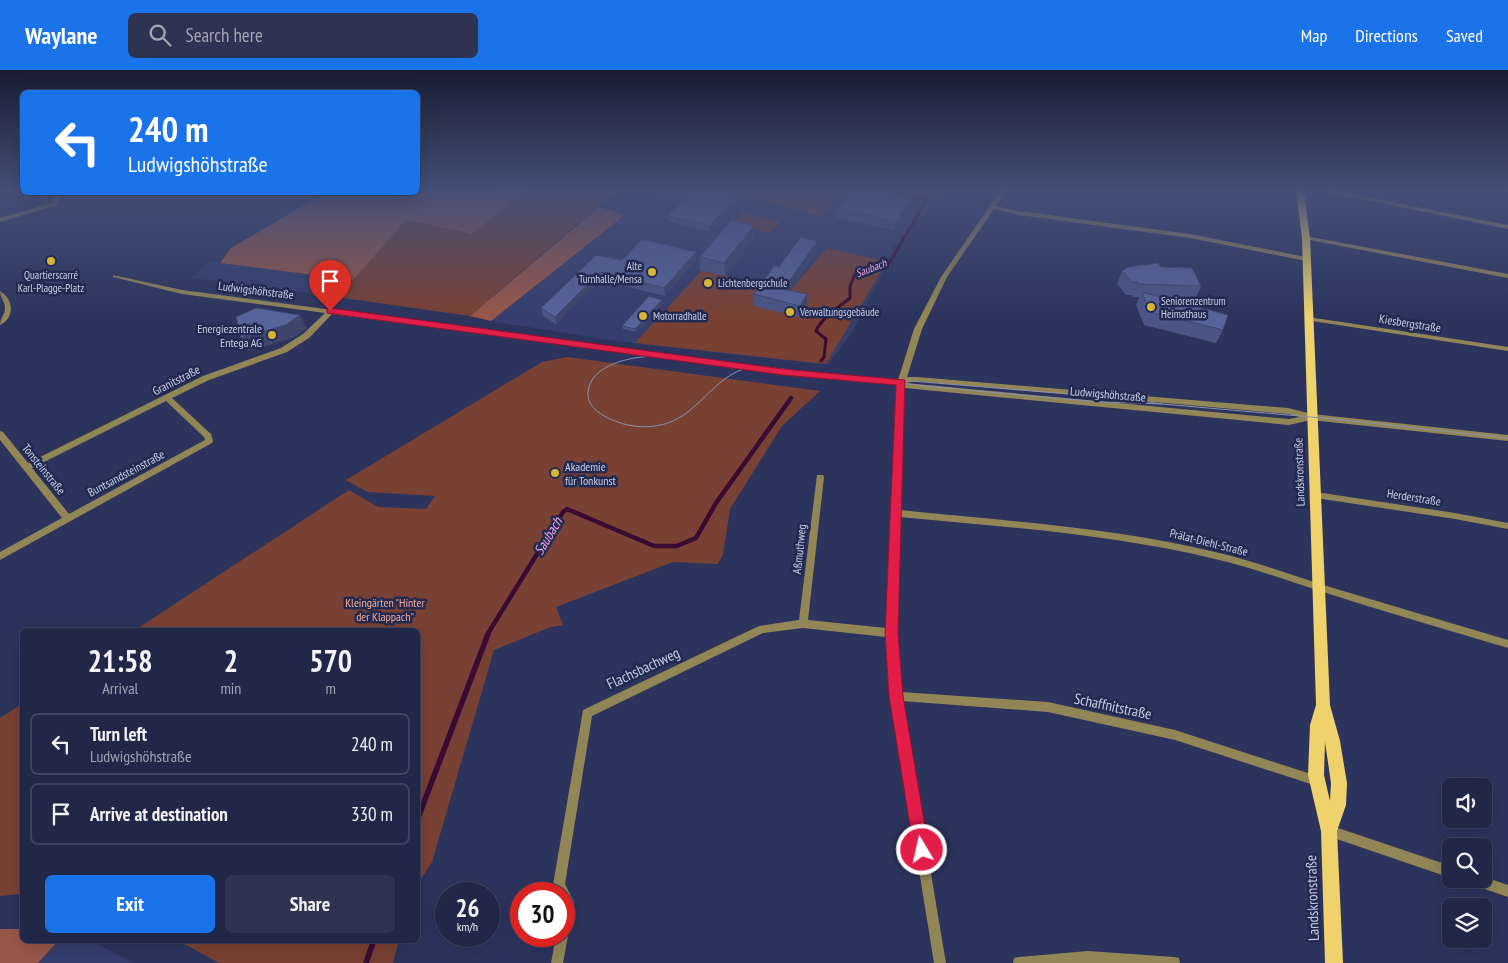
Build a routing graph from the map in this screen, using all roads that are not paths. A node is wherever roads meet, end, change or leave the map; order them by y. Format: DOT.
graph roads {
  1 [pos="974,233"];
  2 [pos="1163,233"];
  3 [pos="1305,233"];
  4 [pos="1306,233"];
  5 [pos="1306,238"];
  6 [pos="1306,259"];
  7 [pos="115,276"];
  8 [pos="1508,276"];
  9 [pos="0,293"];
  10 [pos="330,311"];
  11 [pos="1308,318"];
  12 [pos="0,323"];
  13 [pos="1508,349"];
  14 [pos="901,383"];
  15 [pos="167,398"];
  16 [pos="1312,417"];
  17 [pos="0,434"];
  18 [pos="1508,438"];
  19 [pos="28,467"];
  20 [pos="820,477"];
  21 [pos="1316,494"];
  22 [pos="895,513"];
  23 [pos="68,519"];
  24 [pos="1508,526"];
  25 [pos="0,556"];
  26 [pos="1318,587"];
  27 [pos="803,624"];
  28 [pos="891,633"];
  29 [pos="1508,644"];
  30 [pos="896,696"];
  31 [pos="1323,705"];
  32 [pos="1317,781"];
  33 [pos="1328,831"];
  34 [pos="1442,869"];
  35 [pos="559,882"];
  36 [pos="1492,886"];
  37 [pos="1508,891"];
  38 [pos="560,947"];
  39 [pos="557,963"];
  40 [pos="940,963"];
  41 [pos="1019,963"];
  42 [pos="1174,963"];
  43 [pos="1334,963"];
  1 -- 14 [label="street"];
  2 -- 6 [label="street"];
  3 -- 5 [label="main road, Landskronstraße"];
  4 -- 5 [label="main road, Landskronstraße"];
  5 -- 6 [label="main road, Landskronstraße"];
  5 -- 8 [label="street"];
  6 -- 11 [label="main road, Landskronstraße"];
  7 -- 10 [label="street, Ludwigshöhstraße"];
  9 -- 12 [label="street"];
  10 -- 14 [label="street, Ludwigshöhstraße"];
  10 -- 15 [label="street, Granitstraße"];
  11 -- 13 [label="street, Kiesbergstraße"];
  11 -- 16 [label="main road, Landskronstraße"];
  14 -- 16 [label="street, Ludwigshöhstraße"];
  14 -- 22 [label="street"];
  15 -- 19 [label="street, Granitstraße"];
  15 -- 23 [label="street, Buntsandsteinstraße"];
  16 -- 18 [label="street, Ludwigshöhstraße"];
  16 -- 21 [label="main road, Landskronstraße"];
  17 -- 19 [label="street, Tonsteinstraße"];
  19 -- 23 [label="street, Tonsteinstraße"];
  20 -- 27 [label="street, Aßmuthweg"];
  21 -- 24 [label="street, Herderstraße"];
  21 -- 26 [label="main road, Landskronstraße"];
  22 -- 26 [label="street, Prälat-Diehl-Straße"];
  22 -- 28 [label="street"];
  23 -- 25 [label="street, Buntsandsteinstraße"];
  26 -- 29 [label="street, Prälat-Diehl-Straße"];
  26 -- 31 [label="main road, Landskronstraße"];
  27 -- 28 [label="street, Flachsbachweg"];
  27 -- 35 [label="street, Flachsbachweg"];
  28 -- 30 [label="street"];
  30 -- 32 [label="street, Schaffnitstraße"];
  30 -- 40 [label="street"];
  31 -- 32 [label="main road, Landskronstraße"];
  31 -- 33 [label="main road, Landskronstraße"];
  32 -- 33 [label="main road, Landskronstraße"];
  33 -- 34 [label="street"];
  33 -- 43 [label="main road, Landskronstraße"];
  36 -- 37 [label="street"];
  38 -- 39 [label="street"];
  41 -- 42 [label="street"];
}
